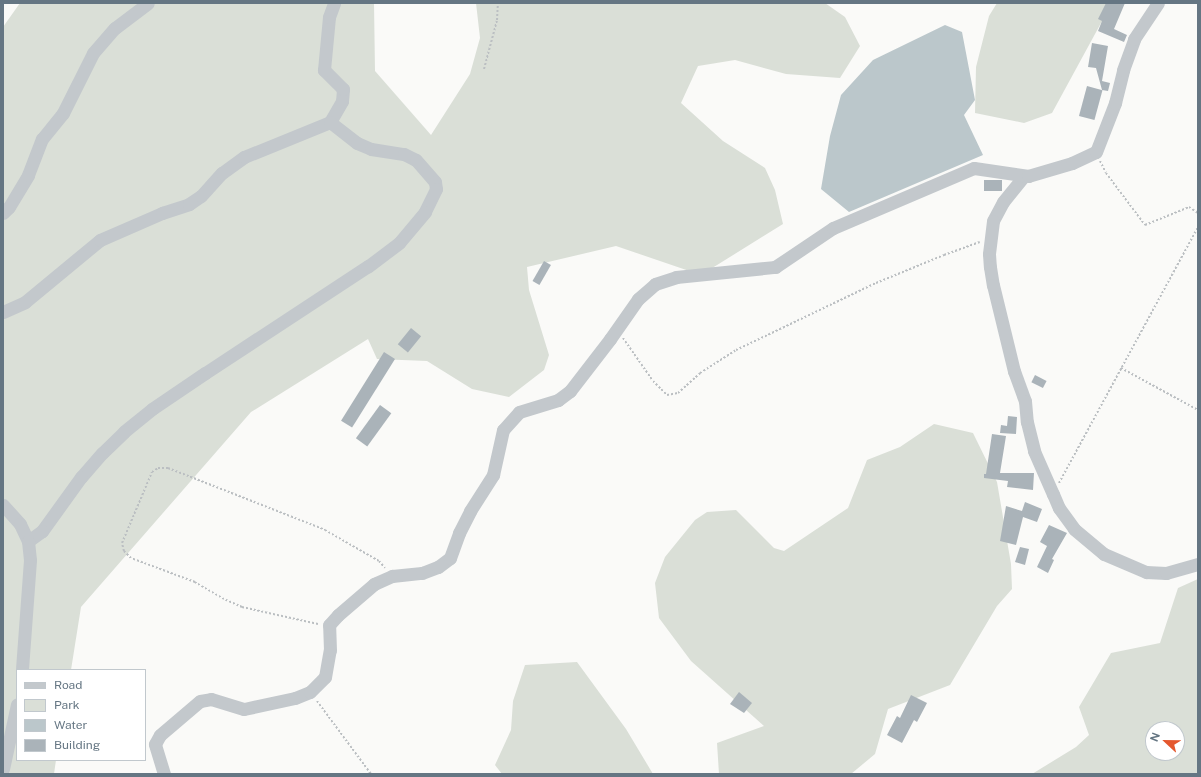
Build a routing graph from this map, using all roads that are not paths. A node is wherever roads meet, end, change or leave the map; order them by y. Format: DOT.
graph roads {
  1 [pos="148,3"];
  2 [pos="334,3"];
  3 [pos="1158,3"];
  4 [pos="330,122"];
  5 [pos="1024,176"];
  6 [pos="3,213"];
  7 [pos="3,312"];
  8 [pos="3,504"];
  9 [pos="28,541"];
  10 [pos="1198,564"];
  11 [pos="22,669"];
  12 [pos="16,709"];
  13 [pos="3,769"];
  14 [pos="164,774"];
  1 -- 6 [label="street"];
  2 -- 4 [label="street"];
  3 -- 5 [label="street"];
  4 -- 7 [label="street"];
  4 -- 9 [label="street"];
  5 -- 10 [label="street"];
  5 -- 14 [label="street"];
  8 -- 9 [label="street"];
  9 -- 11 [label="street"];
  12 -- 13 [label="street"];
}
